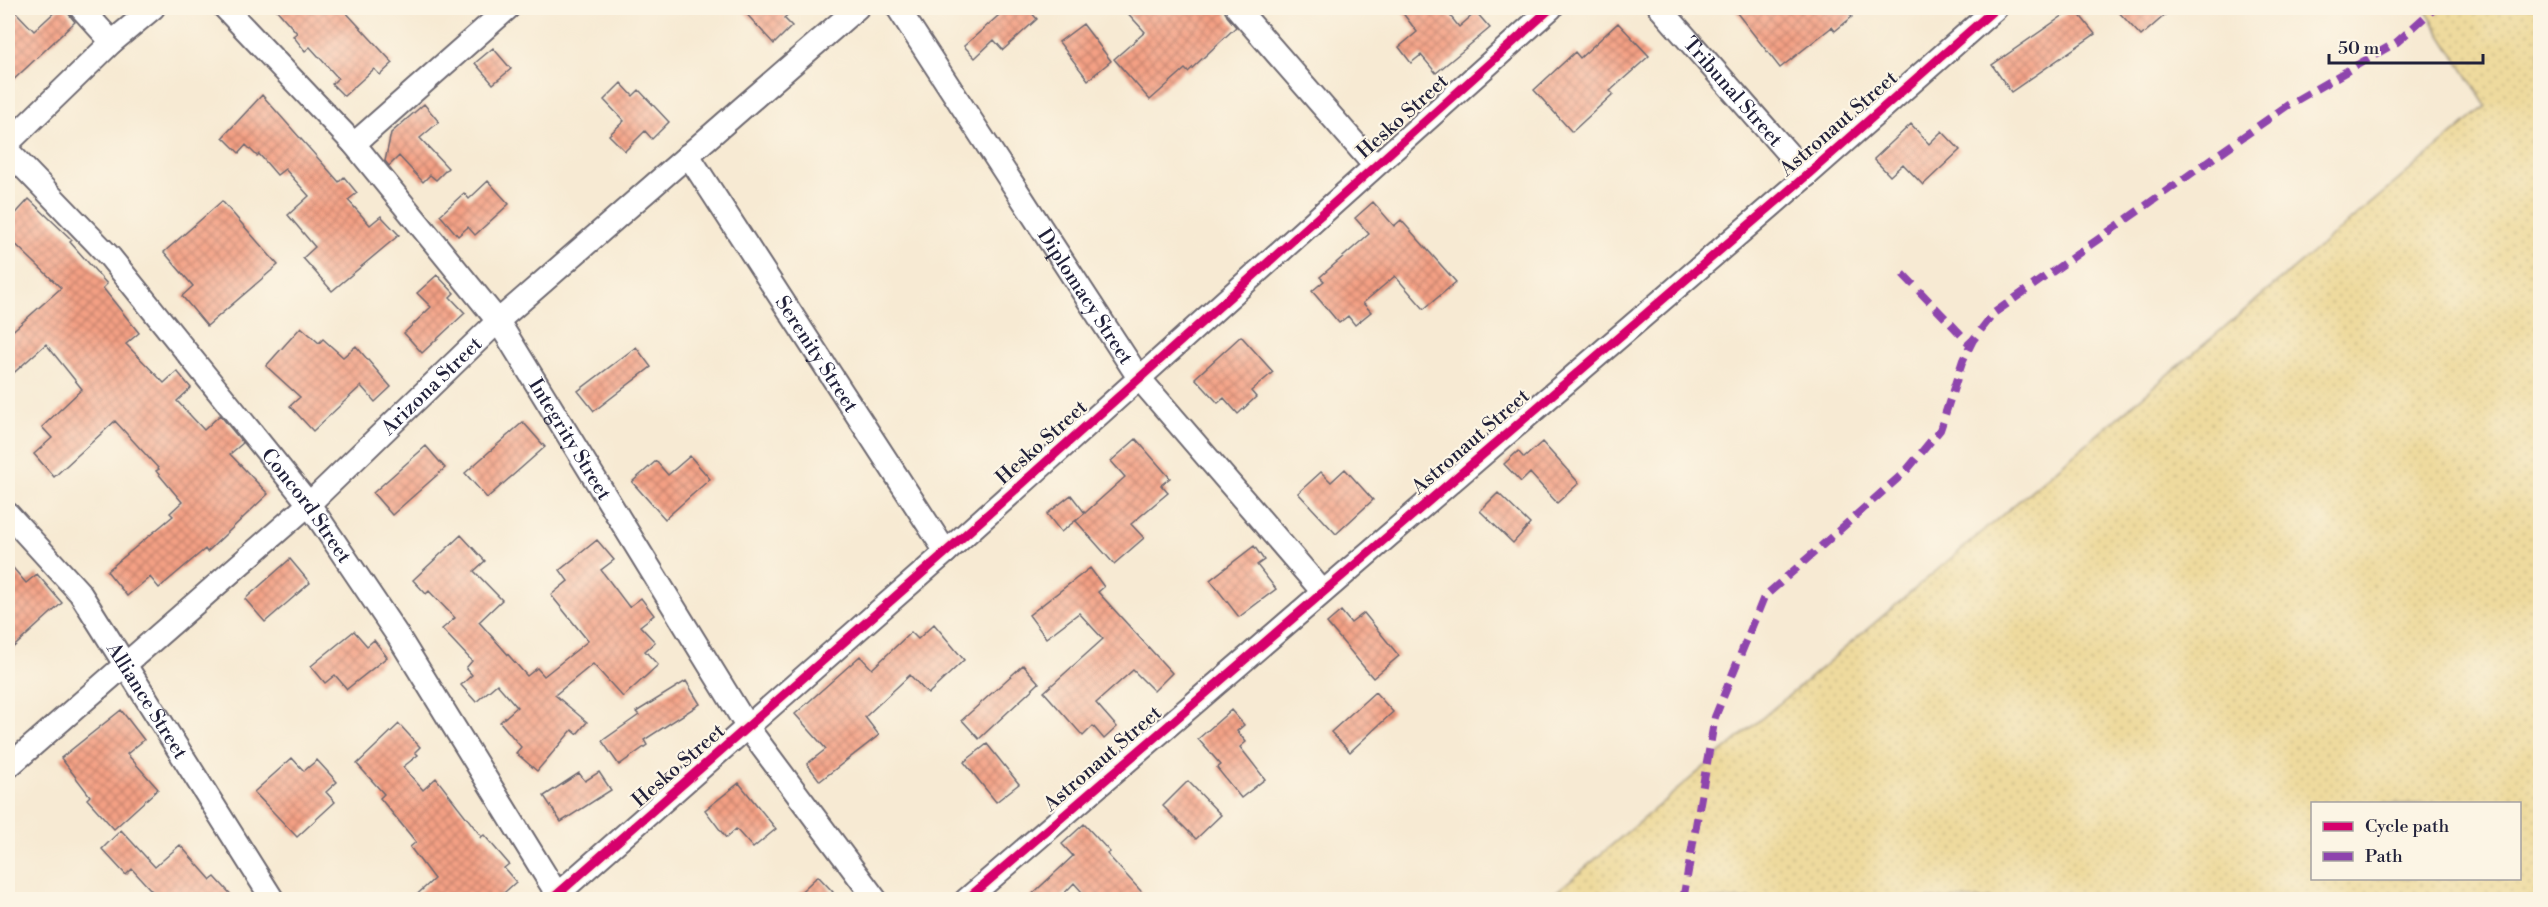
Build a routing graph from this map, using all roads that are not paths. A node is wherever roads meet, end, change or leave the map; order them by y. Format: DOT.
graph roads {
  1 [pos="81,8"];
  2 [pos="153,8"];
  3 [pos="225,8"];
  4 [pos="508,8"];
  5 [pos="857,8"];
  6 [pos="898,8"];
  7 [pos="1237,8"];
  8 [pos="1551,8"];
  9 [pos="1660,8"];
  10 [pos="1994,8"];
  11 [pos="112,42"];
  12 [pos="8,143"];
  13 [pos="354,144"];
  14 [pos="8,150"];
  15 [pos="688,155"];
  16 [pos="1374,165"];
  17 [pos="1807,175"];
  18 [pos="498,321"];
  19 [pos="1139,378"];
  20 [pos="309,504"];
  21 [pos="8,514"];
  22 [pos="946,552"];
  23 [pos="1323,592"];
  24 [pos="123,665"];
  25 [pos="748,728"];
  26 [pos="8,767"];
  27 [pos="554,897"];
  28 [pos="273,900"];
  29 [pos="876,900"];
  30 [pos="966,900"];
  1 -- 11 [label="street"];
  2 -- 11 [label="street"];
  3 -- 13 [label="street, Integrity Street"];
  4 -- 13 [label="street"];
  5 -- 15 [label="street, Arizona Street"];
  6 -- 19 [label="street, Diplomacy Street"];
  7 -- 16 [label="street"];
  8 -- 16 [label="street, Hesko Street"];
  9 -- 17 [label="street, Tribunal Street"];
  10 -- 17 [label="street, Astronaut Street"];
  11 -- 12 [label="street"];
  13 -- 18 [label="street, Integrity Street"];
  14 -- 20 [label="street, Concord Street"];
  15 -- 18 [label="street, Arizona Street"];
  15 -- 22 [label="street, Serenity Street"];
  16 -- 19 [label="street, Hesko Street"];
  17 -- 23 [label="street, Astronaut Street"];
  18 -- 20 [label="street, Arizona Street"];
  18 -- 25 [label="street, Integrity Street"];
  19 -- 22 [label="street, Hesko Street"];
  19 -- 23 [label="street, Diplomacy Street"];
  20 -- 24 [label="street, Arizona Street"];
  20 -- 27 [label="street, Concord Street"];
  21 -- 24 [label="street, Alliance Street"];
  22 -- 25 [label="street, Hesko Street"];
  23 -- 30 [label="street, Astronaut Street"];
  24 -- 26 [label="street, Arizona Street"];
  24 -- 28 [label="street, Alliance Street"];
  25 -- 27 [label="street, Hesko Street"];
  25 -- 29 [label="street, Integrity Street"];
}
